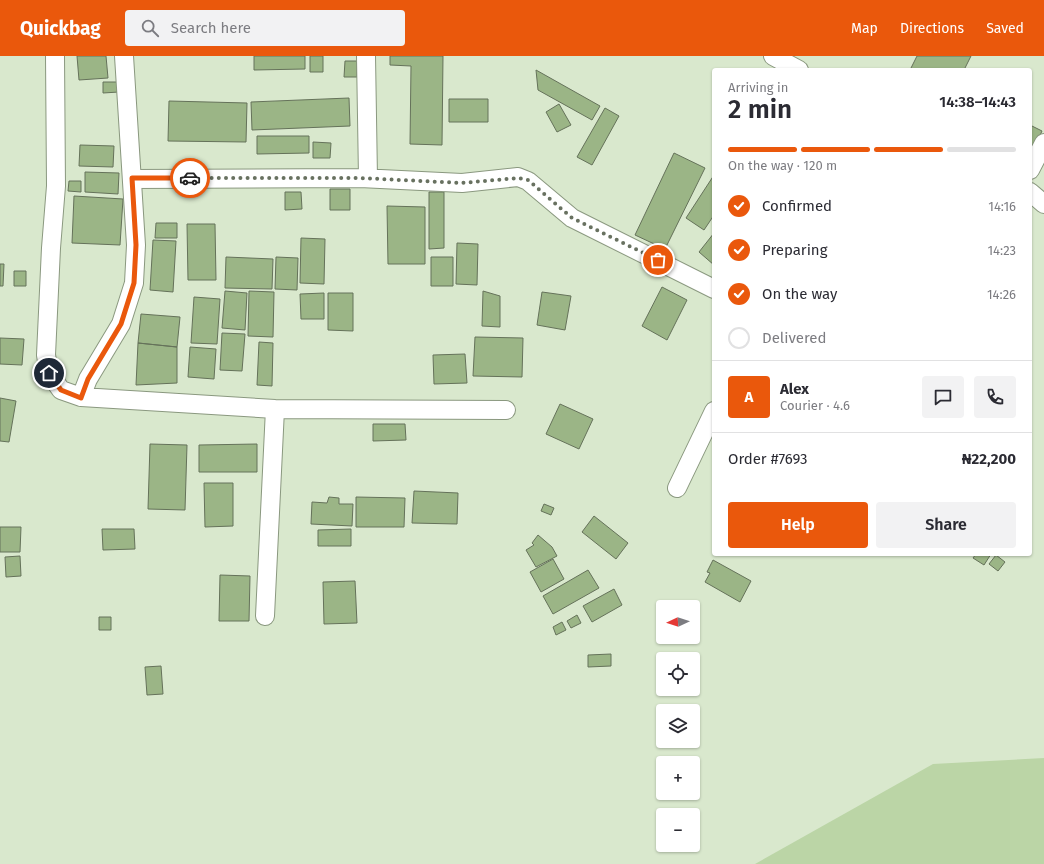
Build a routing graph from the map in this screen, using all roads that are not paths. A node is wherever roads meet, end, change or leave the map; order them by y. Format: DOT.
graph roads {
  1 [pos="55,56"];
  2 [pos="124,56"];
  3 [pos="366,56"];
  4 [pos="773,56"];
  5 [pos="795,68"];
  6 [pos="1044,143"];
  7 [pos="1032,166"];
  8 [pos="132,178"];
  9 [pos="368,178"];
  10 [pos="1032,194"];
  11 [pos="1044,204"];
  12 [pos="712,288"];
  13 [pos="81,398"];
  14 [pos="275,409"];
  15 [pos="506,410"];
  16 [pos="712,415"];
  17 [pos="677,488"];
  18 [pos="265,616"];
  1 -- 13 [label="street"];
  2 -- 8 [label="street"];
  3 -- 9 [label="street"];
  4 -- 5 [label="street"];
  6 -- 7 [label="street"];
  8 -- 9 [label="street"];
  8 -- 13 [label="street"];
  9 -- 12 [label="street"];
  10 -- 11 [label="street"];
  13 -- 14 [label="street"];
  14 -- 15 [label="street"];
  14 -- 18 [label="street"];
  16 -- 17 [label="street"];
}
